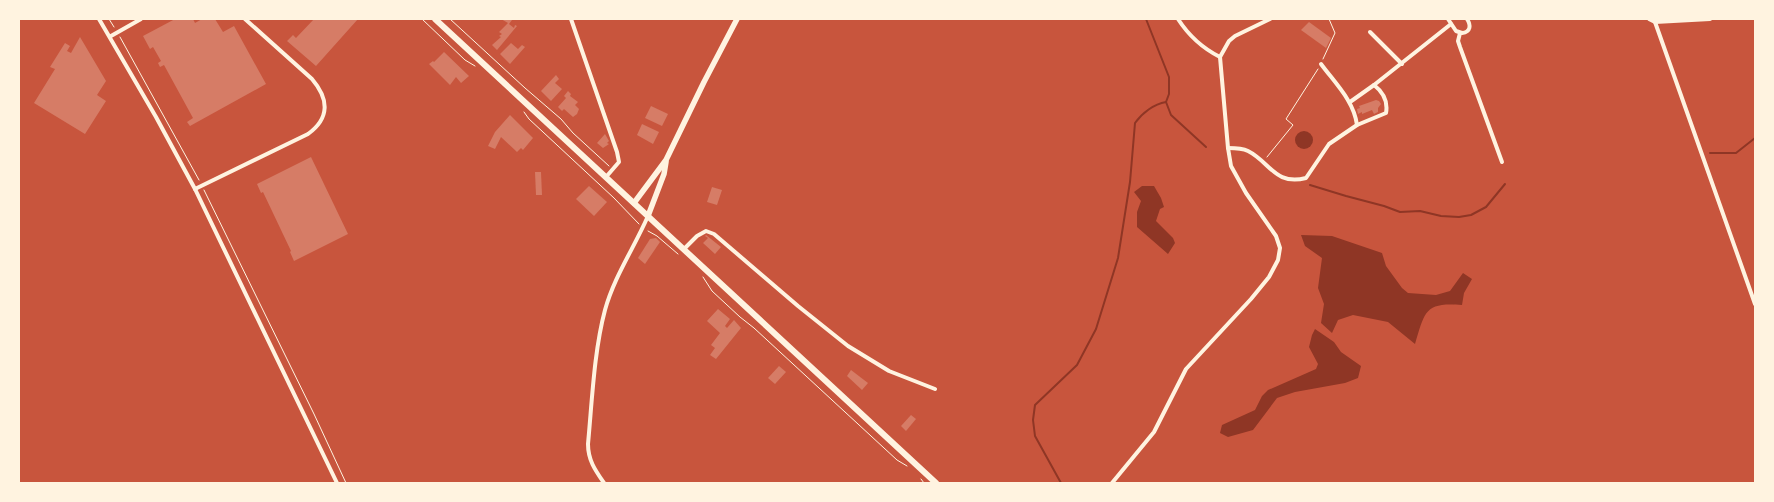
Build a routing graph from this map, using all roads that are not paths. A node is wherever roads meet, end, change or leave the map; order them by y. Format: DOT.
graph roads {
  1 [pos="100,19"];
  2 [pos="141,19"];
  3 [pos="245,19"];
  4 [pos="436,19"];
  5 [pos="571,19"];
  6 [pos="737,19"];
  7 [pos="1178,19"];
  8 [pos="1270,19"];
  9 [pos="1448,19"];
  10 [pos="1467,19"];
  11 [pos="1649,19"];
  12 [pos="1710,19"];
  13 [pos="1655,22"];
  14 [pos="1451,24"];
  15 [pos="1370,32"];
  16 [pos="1460,33"];
  17 [pos="111,36"];
  18 [pos="1220,57"];
  19 [pos="1321,64"];
  20 [pos="1402,64"];
  21 [pos="1374,86"];
  22 [pos="1350,102"];
  23 [pos="1357,125"];
  24 [pos="1228,148"];
  25 [pos="666,160"];
  26 [pos="1502,162"];
  27 [pos="606,177"];
  28 [pos="195,189"];
  29 [pos="634,203"];
  30 [pos="648,216"];
  31 [pos="684,249"];
  32 [pos="1755,304"];
  33 [pos="935,389"];
  34 [pos="338,483"];
  35 [pos="604,483"];
  36 [pos="936,483"];
  37 [pos="1112,483"];
  1 -- 17 [label="street"];
  2 -- 17 [label="street"];
  3 -- 28 [label="street"];
  4 -- 27 [label="main road"];
  5 -- 27 [label="street"];
  6 -- 25 [label="main road"];
  7 -- 18 [label="street"];
  8 -- 18 [label="street"];
  9 -- 14 [label="street"];
  10 -- 16 [label="street"];
  11 -- 13 [label="street"];
  12 -- 13 [label="street"];
  13 -- 32 [label="street"];
  14 -- 16 [label="street"];
  14 -- 20 [label="street"];
  15 -- 20 [label="street"];
  16 -- 26 [label="street"];
  17 -- 28 [label="street"];
  18 -- 24 [label="street"];
  19 -- 22 [label="street"];
  20 -- 21 [label="street"];
  21 -- 22 [label="street"];
  21 -- 23 [label="street"];
  22 -- 23 [label="street"];
  23 -- 24 [label="street"];
  24 -- 37 [label="street"];
  25 -- 29 [label="main road"];
  25 -- 30 [label="main road"];
  27 -- 29 [label="main road"];
  28 -- 34 [label="street"];
  29 -- 30 [label="main road"];
  30 -- 31 [label="main road"];
  30 -- 35 [label="street"];
  31 -- 33 [label="street"];
  31 -- 36 [label="main road"];
}
